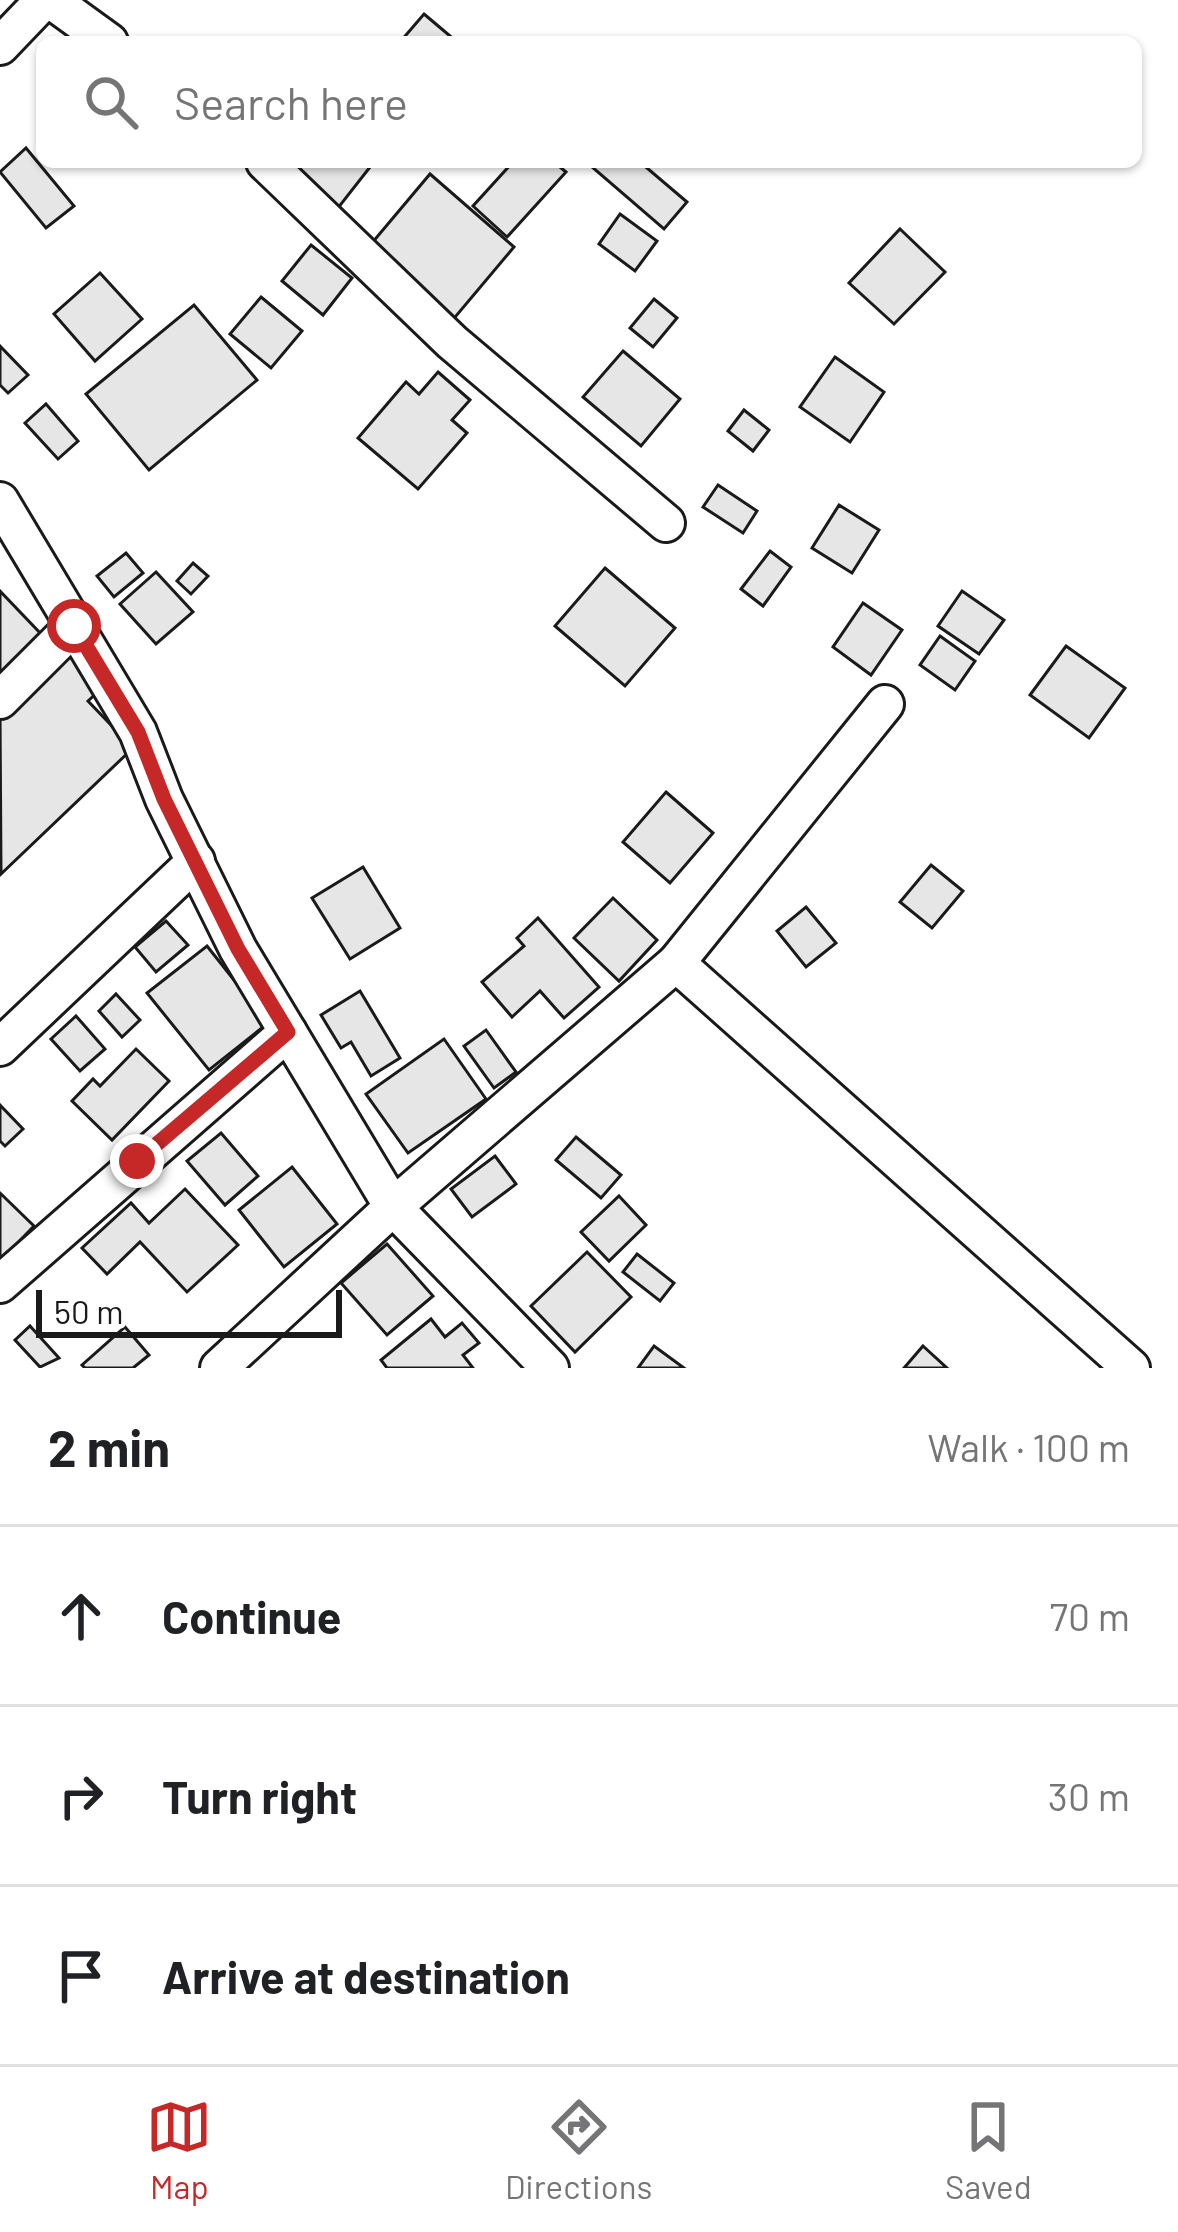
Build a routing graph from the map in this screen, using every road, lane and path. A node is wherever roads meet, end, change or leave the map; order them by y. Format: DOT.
graph roads {
  1 [pos="47,0"];
  2 [pos="100,36"];
  3 [pos="0,46"];
  4 [pos="271,168"];
  5 [pos="0,500"];
  6 [pos="666,524"];
  7 [pos="74,626"];
  8 [pos="0,700"];
  9 [pos="885,704"];
  10 [pos="196,861"];
  11 [pos="676,963"];
  12 [pos="288,1032"];
  13 [pos="0,1047"];
  14 [pos="393,1207"];
  15 [pos="0,1284"];
  16 [pos="527,1360"];
  17 [pos="218,1368"];
  18 [pos="1131,1368"];
  1 -- 2 [label="street"];
  1 -- 3 [label="street"];
  4 -- 6 [label="street"];
  5 -- 7 [label="street"];
  7 -- 8 [label="street"];
  7 -- 10 [label="street"];
  9 -- 11 [label="street"];
  10 -- 12 [label="street"];
  10 -- 13 [label="street"];
  11 -- 14 [label="street"];
  11 -- 18 [label="street"];
  12 -- 14 [label="street"];
  12 -- 15 [label="street"];
  14 -- 16 [label="street"];
  14 -- 17 [label="street"];
}
